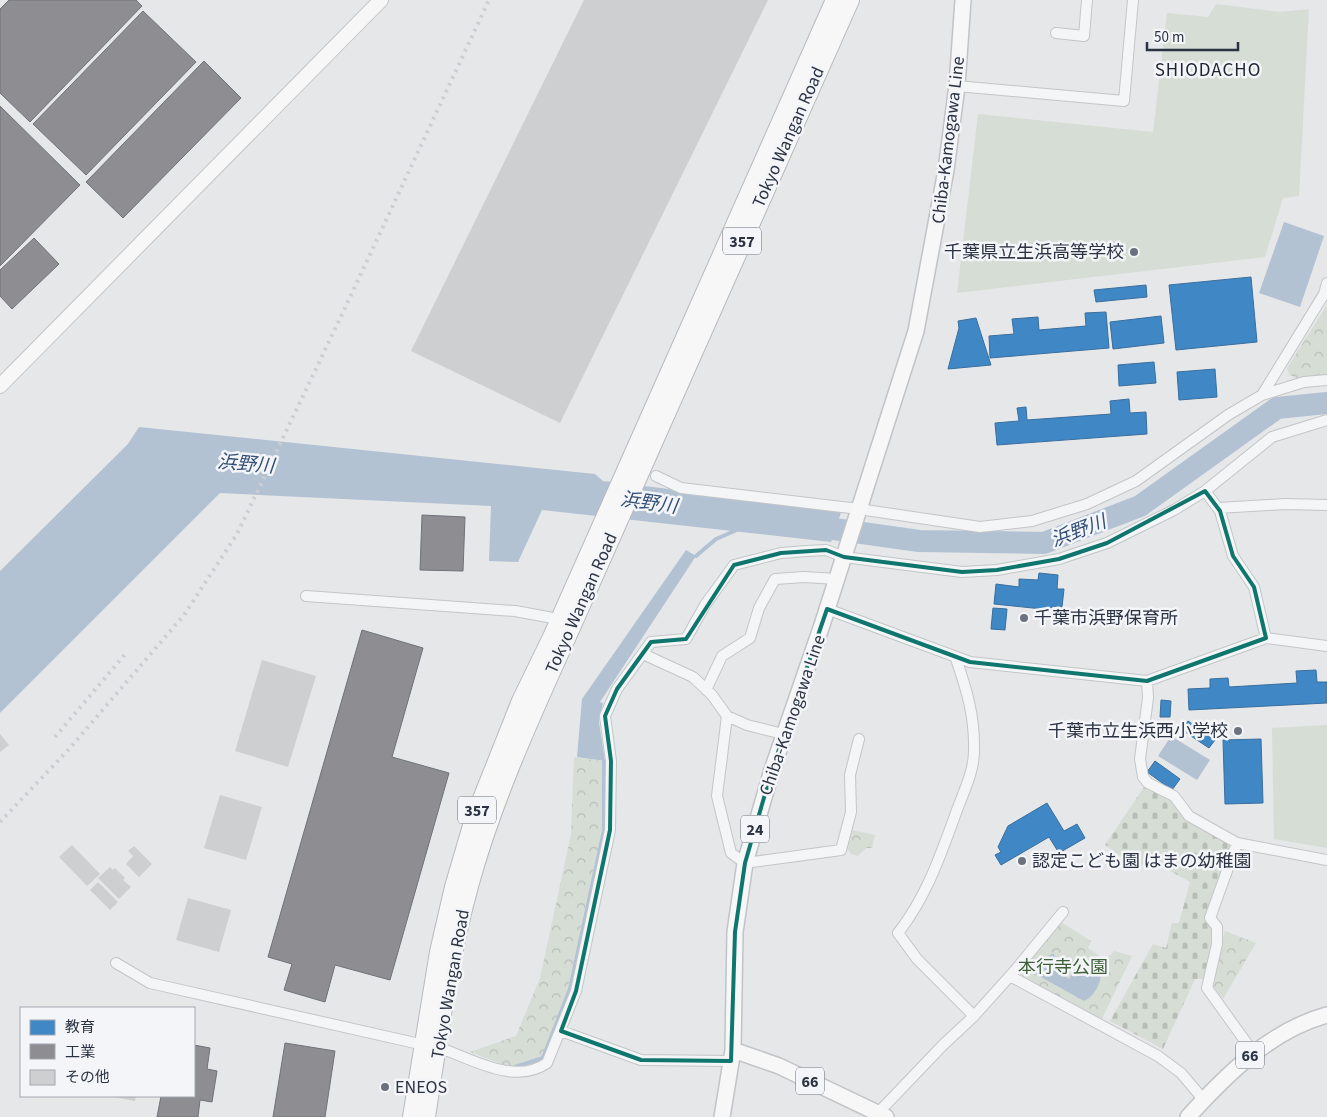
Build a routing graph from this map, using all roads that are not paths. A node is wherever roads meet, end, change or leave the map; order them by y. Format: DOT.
graph roads {
  1 [pos="381,0"];
  2 [pos="835,0"];
  3 [pos="850,0"];
  4 [pos="963,0"];
  5 [pos="1087,0"];
  6 [pos="1133,0"];
  7 [pos="1056,33"];
  8 [pos="957,86"];
  9 [pos="1327,283"];
  10 [pos="1325,295"];
  11 [pos="1327,380"];
  12 [pos="0,386"];
  13 [pos="1262,395"];
  14 [pos="1327,420"];
  15 [pos="656,476"];
  16 [pos="628,480"];
  17 [pos="1205,491"];
  18 [pos="1327,505"];
  19 [pos="1218,508"];
  20 [pos="859,510"];
  21 [pos="845,555"];
  22 [pos="837,579"];
  23 [pos="306,596"];
  24 [pos="827,609"];
  25 [pos="566,621"];
  26 [pos="1266,638"];
  27 [pos="1327,646"];
  28 [pos="643,654"];
  29 [pos="956,658"];
  30 [pos="1147,681"];
  31 [pos="706,690"];
  32 [pos="727,716"];
  33 [pos="784,734"];
  34 [pos="859,739"];
  35 [pos="1236,843"];
  36 [pos="1327,860"];
  37 [pos="745,862"];
  38 [pos="1063,912"];
  39 [pos="116,963"];
  40 [pos="1010,976"];
  41 [pos="1327,1014"];
  42 [pos="974,1016"];
  43 [pos="561,1031"];
  44 [pos="430,1046"];
  45 [pos="1254,1052"];
  46 [pos="732,1056"];
  47 [pos="1204,1099"];
  48 [pos="882,1115"];
  49 [pos="412,1117"];
  50 [pos="426,1117"];
  51 [pos="722,1117"];
  52 [pos="1188,1117"];
  1 -- 12 [label="street"];
  2 -- 16 [label="highway, Tokyo Wangan Road / 357"];
  3 -- 16 [label="highway, Tokyo Wangan Road / 357"];
  4 -- 8 [label="main road, Chiba-Kamogawa Line / 24"];
  5 -- 7 [label="street"];
  6 -- 8 [label="street"];
  8 -- 20 [label="main road, Chiba-Kamogawa Line / 24"];
  9 -- 10 [label="street"];
  10 -- 13 [label="street"];
  11 -- 13 [label="street"];
  13 -- 20 [label="street"];
  14 -- 17 [label="street"];
  15 -- 20 [label="street"];
  16 -- 25 [label="highway, Tokyo Wangan Road / 357"];
  17 -- 19 [label="street"];
  17 -- 21 [label="street"];
  18 -- 19 [label="street"];
  19 -- 26 [label="street"];
  20 -- 21 [label="main road, 24"];
  21 -- 22 [label="main road, Chiba-Kamogawa Line / 24"];
  21 -- 28 [label="street"];
  22 -- 24 [label="main road, Chiba-Kamogawa Line / 24"];
  22 -- 31 [label="street"];
  23 -- 25 [label="street"];
  24 -- 29 [label="street"];
  24 -- 33 [label="main road, Chiba-Kamogawa Line / 24"];
  25 -- 44 [label="highway, Tokyo Wangan Road / 357"];
  26 -- 27 [label="street"];
  26 -- 30 [label="street"];
  28 -- 31 [label="street"];
  28 -- 43 [label="street"];
  29 -- 30 [label="street"];
  29 -- 42 [label="street"];
  30 -- 35 [label="street"];
  31 -- 32 [label="street"];
  32 -- 33 [label="street"];
  32 -- 37 [label="street"];
  33 -- 37 [label="main road, Chiba-Kamogawa Line / 24"];
  34 -- 37 [label="street"];
  35 -- 36 [label="street"];
  35 -- 45 [label="street"];
  37 -- 46 [label="main road, Chiba-Kamogawa Line / 24"];
  38 -- 40 [label="street"];
  39 -- 44 [label="street"];
  40 -- 42 [label="street"];
  40 -- 47 [label="street"];
  41 -- 45 [label="main road, 66"];
  42 -- 48 [label="street"];
  43 -- 44 [label="street"];
  43 -- 46 [label="street"];
  44 -- 49 [label="highway, Tokyo Wangan Road / 357"];
  44 -- 50 [label="highway, Tokyo Wangan Road / 357"];
  45 -- 47 [label="main road, 66"];
  46 -- 48 [label="main road, 66"];
  46 -- 51 [label="main road, Chiba-Kamogawa Line / 24"];
  47 -- 52 [label="main road, 66"];
}
